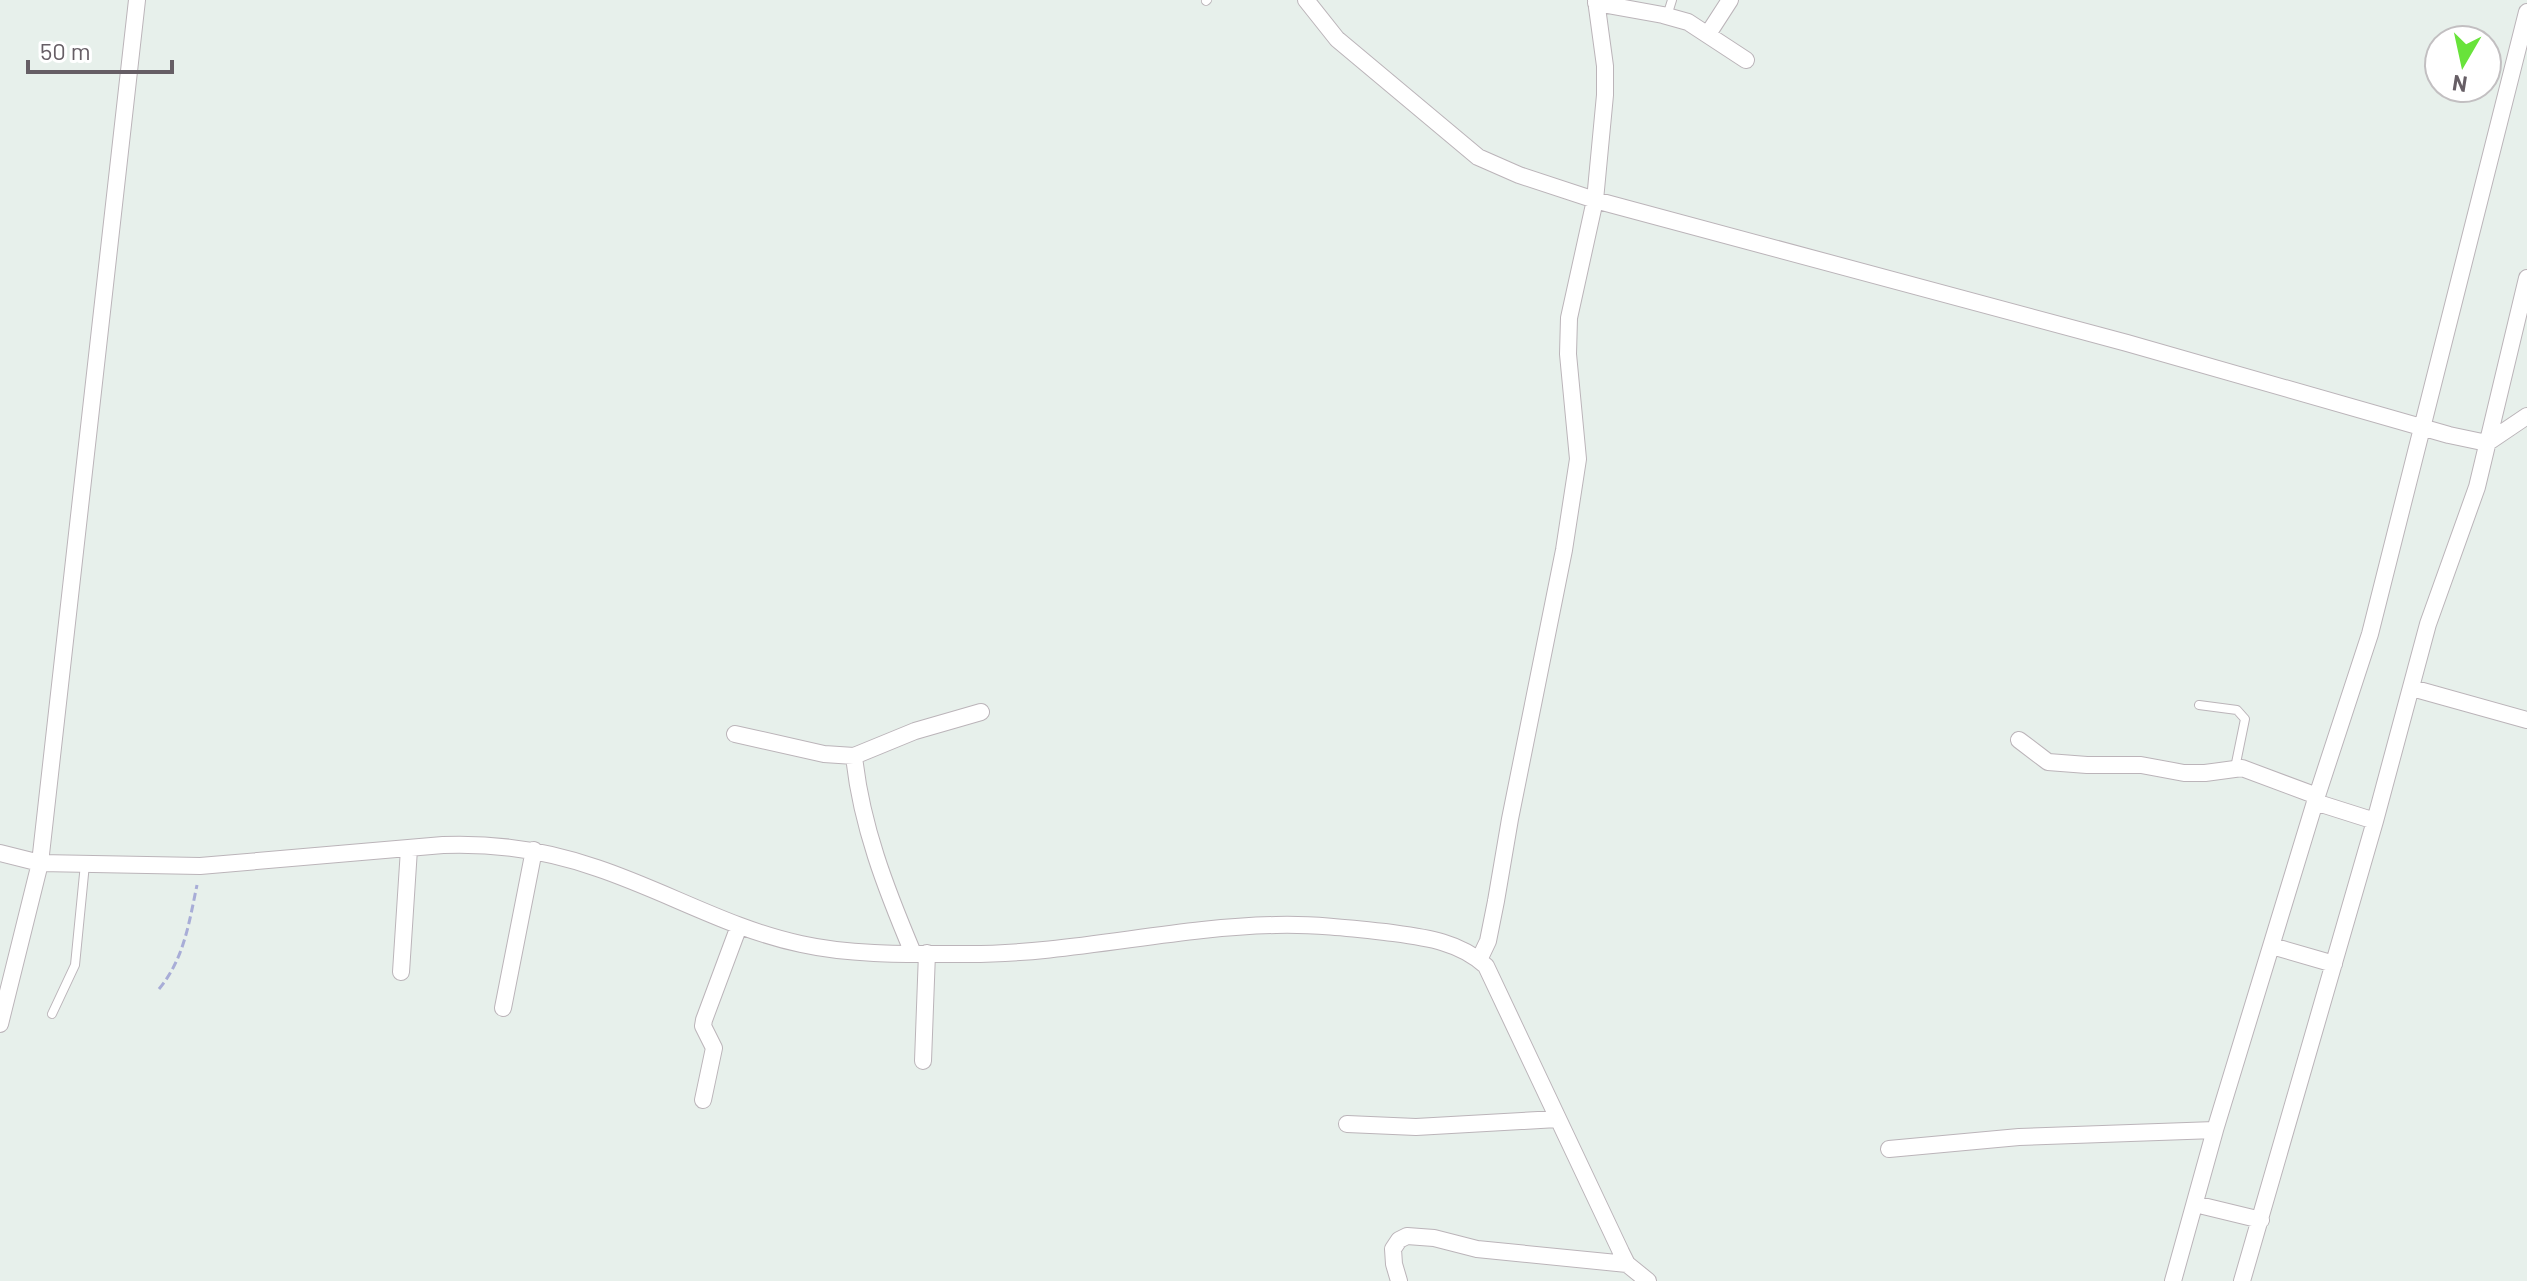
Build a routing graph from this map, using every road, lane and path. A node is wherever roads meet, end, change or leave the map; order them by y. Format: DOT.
graph roads {
  1 [pos="137,0"];
  2 [pos="1306,0"];
  3 [pos="1730,0"];
  4 [pos="1596,1"];
  5 [pos="1670,8"];
  6 [pos="2527,12"];
  7 [pos="1708,34"];
  8 [pos="1746,60"];
  9 [pos="1595,200"];
  10 [pos="2527,278"];
  11 [pos="2527,416"];
  12 [pos="2422,427"];
  13 [pos="2482,441"];
  14 [pos="2412,688"];
  15 [pos="2199,705"];
  16 [pos="981,712"];
  17 [pos="2527,720"];
  18 [pos="735,734"];
  19 [pos="2019,740"];
  20 [pos="854,756"];
  21 [pos="2235,768"];
  22 [pos="2316,799"];
  23 [pos="2368,819"];
  24 [pos="409,849"];
  25 [pos="534,850"];
  26 [pos="0,853"];
  27 [pos="40,863"];
  28 [pos="85,864"];
  29 [pos="200,866"];
  30 [pos="739,926"];
  31 [pos="2272,946"];
  32 [pos="920,953"];
  33 [pos="1479,960"];
  34 [pos="2328,963"];
  35 [pos="401,972"];
  36 [pos="159,989"];
  37 [pos="503,1008"];
  38 [pos="52,1014"];
  39 [pos="0,1024"];
  40 [pos="923,1061"];
  41 [pos="703,1100"];
  42 [pos="1557,1119"];
  43 [pos="1347,1124"];
  44 [pos="2215,1130"];
  45 [pos="1889,1149"];
  46 [pos="2195,1204"];
  47 [pos="2253,1218"];
  48 [pos="1627,1264"];
  49 [pos="1399,1281"];
  50 [pos="1648,1281"];
  51 [pos="2173,1281"];
  52 [pos="2242,1281"];
  1 -- 27 [label="street"];
  2 -- 9 [label="street"];
  3 -- 7 [label="street"];
  4 -- 5 [label="street"];
  4 -- 9 [label="street"];
  5 -- 7 [label="street"];
  6 -- 12 [label="street"];
  7 -- 8 [label="street"];
  9 -- 12 [label="street"];
  9 -- 33 [label="street"];
  10 -- 13 [label="street"];
  11 -- 13 [label="street"];
  12 -- 13 [label="street"];
  12 -- 22 [label="street"];
  13 -- 14 [label="street"];
  14 -- 17 [label="street"];
  14 -- 23 [label="street"];
  15 -- 21 [label="lane"];
  16 -- 20 [label="street"];
  18 -- 20 [label="street"];
  19 -- 21 [label="street"];
  20 -- 32 [label="street"];
  21 -- 22 [label="street"];
  22 -- 23 [label="street"];
  22 -- 31 [label="street"];
  23 -- 34 [label="street"];
  24 -- 25 [label="street"];
  24 -- 29 [label="street"];
  24 -- 35 [label="street"];
  25 -- 30 [label="street"];
  25 -- 37 [label="street"];
  26 -- 27 [label="street"];
  27 -- 28 [label="street"];
  27 -- 39 [label="street"];
  28 -- 29 [label="street"];
  28 -- 38 [label="lane"];
  29 -- 36 [label="path"];
  30 -- 32 [label="street"];
  30 -- 41 [label="street"];
  31 -- 34 [label="street"];
  31 -- 44 [label="street"];
  32 -- 33 [label="street"];
  32 -- 40 [label="street"];
  33 -- 42 [label="street"];
  34 -- 47 [label="street"];
  42 -- 43 [label="street"];
  42 -- 48 [label="street"];
  44 -- 45 [label="street"];
  44 -- 46 [label="street"];
  46 -- 47 [label="street"];
  46 -- 51 [label="street"];
  47 -- 52 [label="street"];
  48 -- 49 [label="street"];
  48 -- 50 [label="street"];
}
